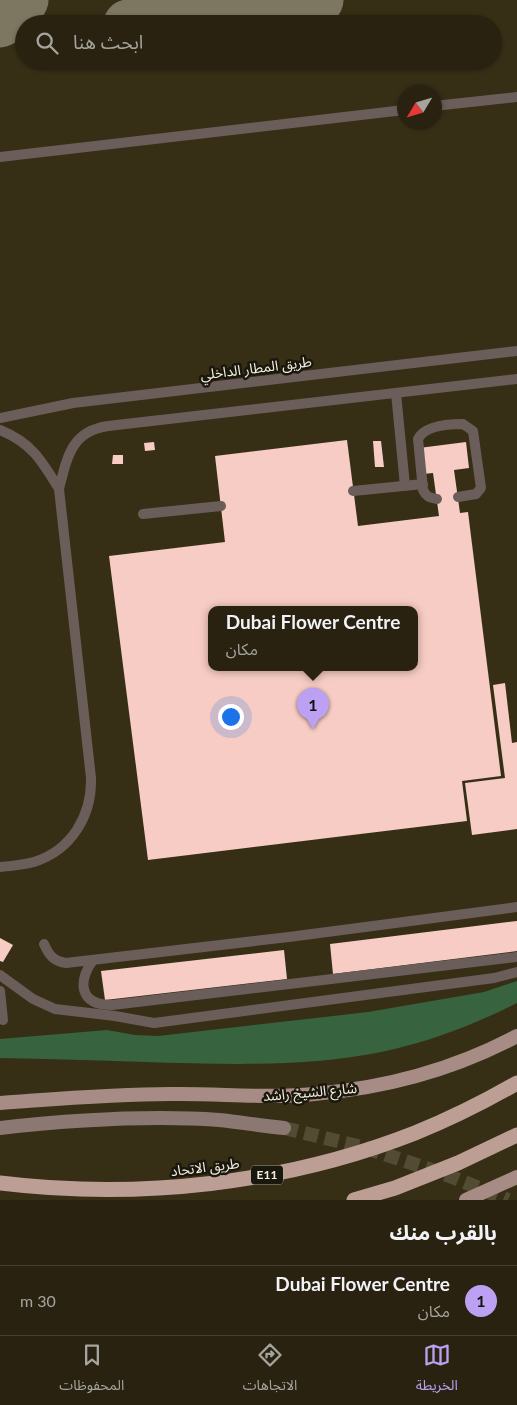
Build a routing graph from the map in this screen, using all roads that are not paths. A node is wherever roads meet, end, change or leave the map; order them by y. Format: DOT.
graph roads {
  1 [pos="517,97"];
  2 [pos="442,105"];
  3 [pos="397,111"];
  4 [pos="0,157"];
  5 [pos="517,351"];
  6 [pos="517,379"];
  7 [pos="396,393"];
  8 [pos="0,418"];
  9 [pos="0,430"];
  10 [pos="423,484"];
  11 [pos="405,486"];
  12 [pos="59,490"];
  13 [pos="353,491"];
  14 [pos="458,497"];
  15 [pos="437,499"];
  16 [pos="221,506"];
  17 [pos="143,514"];
  18 [pos="0,867"];
  19 [pos="517,907"];
  20 [pos="44,944"];
  21 [pos="517,957"];
  22 [pos="92,960"];
  23 [pos="517,972"];
  24 [pos="0,975"];
  25 [pos="0,991"];
  26 [pos="3,1020"];
  27 [pos="517,1036"];
  28 [pos="517,1083"];
  29 [pos="0,1103"];
  30 [pos="0,1128"];
  31 [pos="284,1128"];
  32 [pos="517,1135"];
  33 [pos="517,1177"];
  34 [pos="0,1183"];
  35 [pos="354,1200"];
  36 [pos="466,1200"];
  1 -- 2 [label="lane"];
  3 -- 4 [label="lane"];
  5 -- 8 [label="lane, طريق المطار الداخلي"];
  6 -- 7 [label="lane"];
  7 -- 11 [label="lane"];
  7 -- 12 [label="lane"];
  9 -- 12 [label="lane"];
  10 -- 11 [label="lane"];
  10 -- 14 [label="lane"];
  10 -- 15 [label="lane"];
  11 -- 13 [label="lane"];
  12 -- 18 [label="lane"];
  16 -- 17 [label="lane"];
  19 -- 22 [label="lane"];
  20 -- 22 [label="lane"];
  21 -- 22 [label="lane"];
  23 -- 24 [label="lane"];
  25 -- 26 [label="lane"];
  27 -- 29 [label="main road, شارع الشيخ راشد"];
  28 -- 34 [label="highway, طريق الاتحاد / E11"];
  30 -- 31 [label="main road"];
  32 -- 35 [label="highway"];
  33 -- 36 [label="main road"];
}
